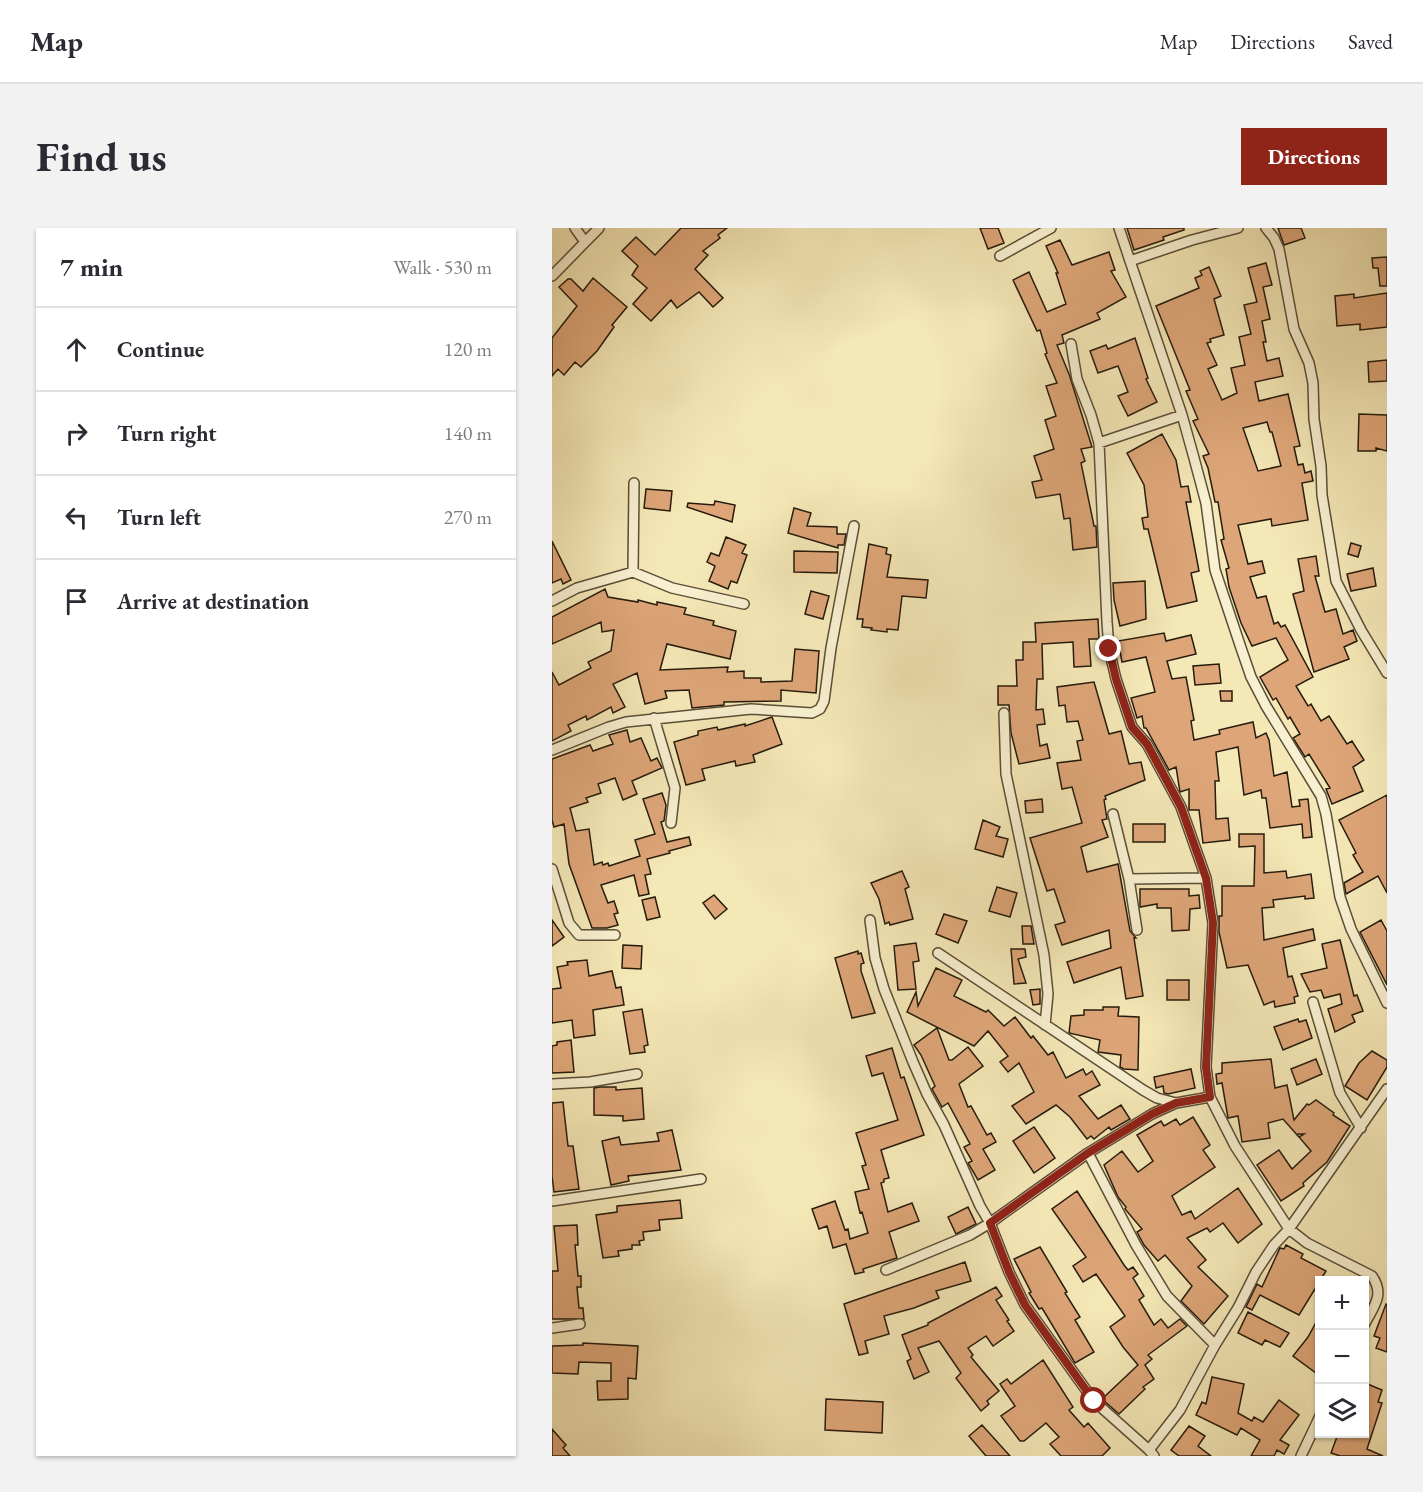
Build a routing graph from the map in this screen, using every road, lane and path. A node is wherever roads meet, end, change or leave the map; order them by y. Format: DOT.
graph roads {
  1 [pos="575,228"];
  2 [pos="599,228"];
  3 [pos="1051,228"];
  4 [pos="1119,228"];
  5 [pos="1238,228"];
  6 [pos="1266,228"];
  7 [pos="585,242"];
  8 [pos="1000,256"];
  9 [pos="1130,261"];
  10 [pos="552,276"];
  11 [pos="1071,344"];
  12 [pos="1182,415"];
  13 [pos="1099,443"];
  14 [pos="634,483"];
  15 [pos="854,526"];
  16 [pos="633,572"];
  17 [pos="552,601"];
  18 [pos="744,604"];
  19 [pos="1387,673"];
  20 [pos="1004,713"];
  21 [pos="654,718"];
  22 [pos="552,750"];
  23 [pos="1113,814"];
  24 [pos="671,823"];
  25 [pos="552,870"];
  26 [pos="1206,878"];
  27 [pos="1129,879"];
  28 [pos="870,920"];
  29 [pos="1137,930"];
  30 [pos="615,935"];
  31 [pos="938,953"];
  32 [pos="1313,1002"];
  33 [pos="1387,1003"];
  34 [pos="1045,1025"];
  35 [pos="637,1074"];
  36 [pos="552,1084"];
  37 [pos="1387,1089"];
  38 [pos="1210,1097"];
  39 [pos="1176,1103"];
  40 [pos="1361,1128"];
  41 [pos="1088,1153"];
  42 [pos="700,1179"];
  43 [pos="552,1201"];
  44 [pos="990,1223"];
  45 [pos="1289,1229"];
  46 [pos="886,1270"];
  47 [pos="1369,1316"];
  48 [pos="580,1324"];
  49 [pos="552,1328"];
  50 [pos="1215,1346"];
  51 [pos="1315,1427"];
  52 [pos="1151,1453"];
  53 [pos="1301,1456"];
  1 -- 7 [label="street"];
  2 -- 7 [label="street"];
  3 -- 8 [label="street"];
  4 -- 9 [label="street"];
  5 -- 9 [label="street"];
  6 -- 19 [label="street"];
  7 -- 10 [label="street"];
  9 -- 12 [label="street"];
  11 -- 13 [label="street"];
  12 -- 13 [label="street"];
  12 -- 33 [label="street"];
  13 -- 26 [label="street"];
  14 -- 16 [label="street"];
  15 -- 21 [label="street"];
  16 -- 17 [label="street"];
  16 -- 18 [label="street"];
  20 -- 34 [label="street"];
  21 -- 22 [label="street"];
  21 -- 24 [label="street"];
  23 -- 27 [label="street"];
  25 -- 30 [label="street"];
  26 -- 27 [label="street"];
  26 -- 38 [label="street"];
  27 -- 29 [label="street"];
  28 -- 44 [label="street"];
  31 -- 34 [label="street"];
  32 -- 40 [label="street"];
  34 -- 39 [label="street"];
  35 -- 36 [label="street"];
  37 -- 40 [label="street"];
  38 -- 39 [label="street"];
  38 -- 45 [label="street"];
  39 -- 41 [label="street"];
  40 -- 45 [label="street"];
  41 -- 44 [label="street"];
  41 -- 50 [label="street"];
  42 -- 43 [label="street"];
  44 -- 46 [label="street"];
  44 -- 52 [label="street"];
  45 -- 47 [label="street"];
  45 -- 50 [label="street"];
  48 -- 49 [label="street"];
  50 -- 52 [label="street"];
  51 -- 53 [label="street"];
}
